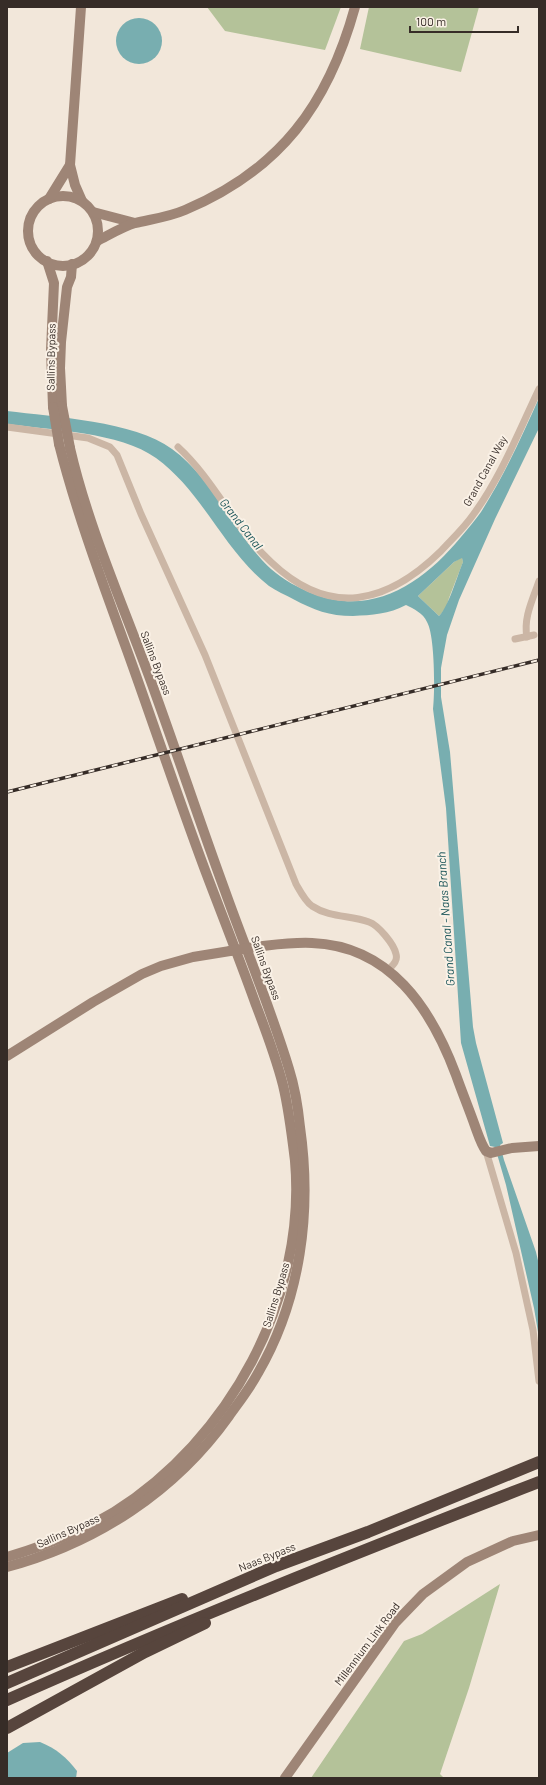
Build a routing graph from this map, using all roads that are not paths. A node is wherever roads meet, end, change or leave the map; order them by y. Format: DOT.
graph roads {
  1 [pos="81,7"];
  2 [pos="355,7"];
  3 [pos="70,165"];
  4 [pos="50,199"];
  5 [pos="82,201"];
  6 [pos="93,212"];
  7 [pos="135,223"];
  8 [pos="97,241"];
  9 [pos="47,262"];
  10 [pos="72,264"];
  11 [pos="539,389"];
  12 [pos="58,406"];
  13 [pos="7,427"];
  14 [pos="178,447"];
  15 [pos="539,581"];
  16 [pos="534,635"];
  17 [pos="527,637"];
  18 [pos="515,639"];
  19 [pos="388,970"];
  20 [pos="7,1056"];
  21 [pos="539,1146"];
  22 [pos="489,1152"];
  23 [pos="539,1381"];
  24 [pos="534,1464"];
  25 [pos="535,1483"];
  26 [pos="368,1532"];
  27 [pos="539,1535"];
  28 [pos="372,1547"];
  29 [pos="7,1557"];
  30 [pos="7,1567"];
  31 [pos="7,1667"];
  32 [pos="7,1683"];
  33 [pos="7,1700"];
  34 [pos="7,1728"];
  35 [pos="285,1778"];
  1 -- 3 [label="main road"];
  2 -- 7 [label="main road"];
  3 -- 4 [label="main road"];
  3 -- 5 [label="main road"];
  4 -- 5 [label="main road"];
  4 -- 9 [label="main road"];
  5 -- 6 [label="main road"];
  6 -- 7 [label="main road"];
  6 -- 8 [label="main road"];
  7 -- 8 [label="main road"];
  8 -- 10 [label="main road"];
  9 -- 10 [label="main road"];
  9 -- 12 [label="main road, Sallins Bypass"];
  10 -- 12 [label="main road, Sallins Bypass"];
  11 -- 14 [label="street, Grand Canal Way"];
  12 -- 29 [label="main road, Sallins Bypass, bridge"];
  12 -- 30 [label="main road, Sallins Bypass, bridge"];
  13 -- 19 [label="street"];
  15 -- 17 [label="street"];
  16 -- 17 [label="street"];
  17 -- 18 [label="street"];
  19 -- 20 [label="main road, bridge"];
  19 -- 22 [label="main road"];
  21 -- 22 [label="main road"];
  22 -- 23 [label="street"];
  24 -- 26 [label="highway, Naas Bypass"];
  25 -- 28 [label="highway"];
  26 -- 31 [label="highway"];
  26 -- 32 [label="highway, Naas Bypass"];
  27 -- 35 [label="main road, Millennium Link Road"];
  28 -- 33 [label="highway"];
  28 -- 34 [label="highway"];
}
